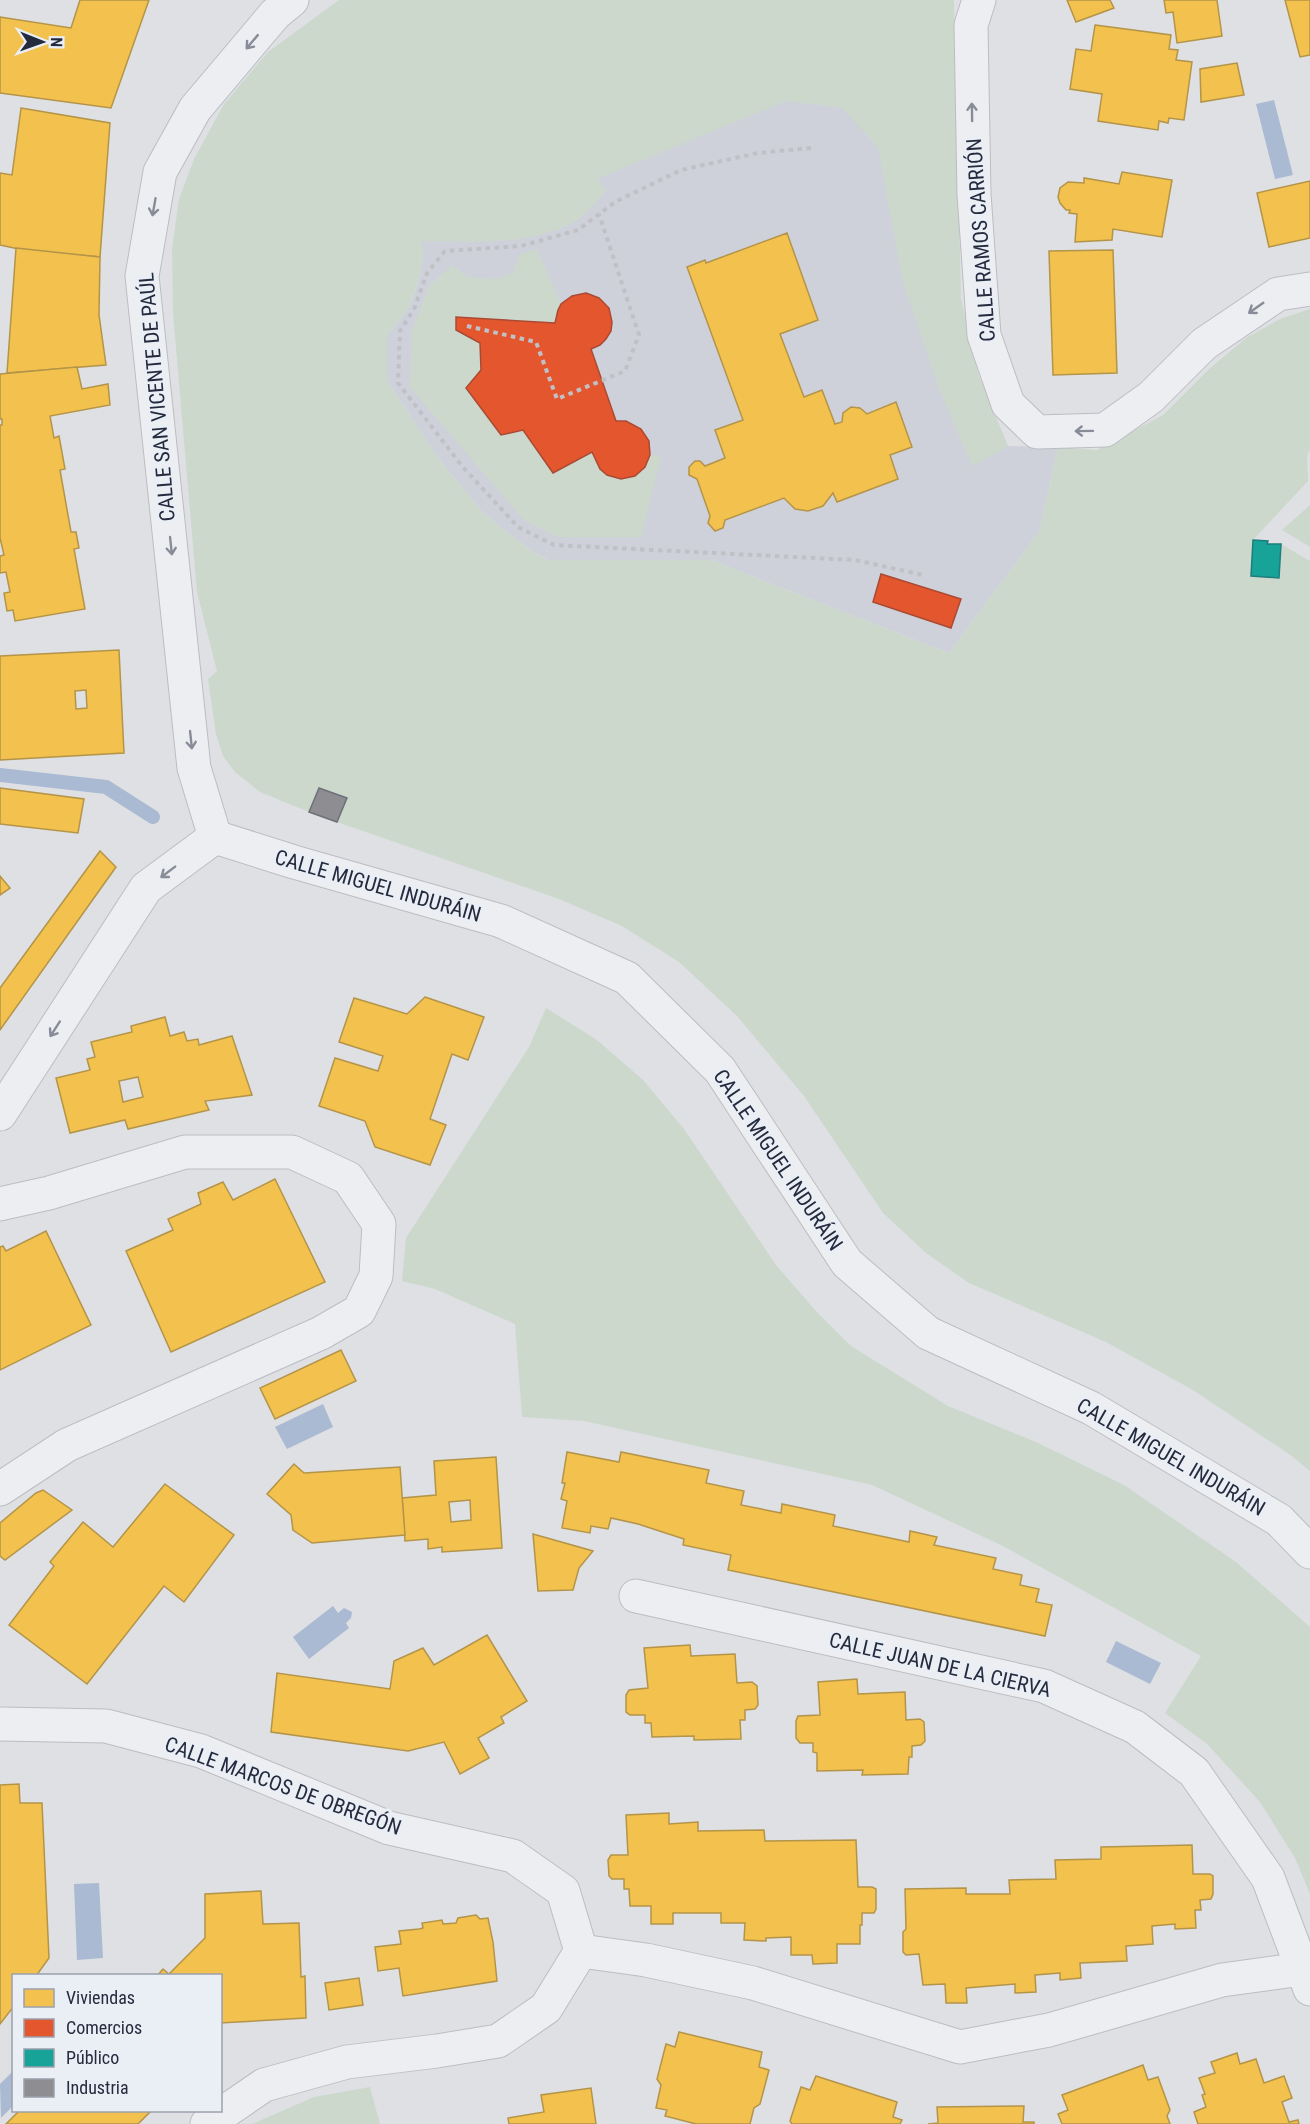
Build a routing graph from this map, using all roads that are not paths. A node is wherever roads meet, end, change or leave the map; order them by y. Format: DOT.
graph roads {
  1 [pos="292,0"];
  2 [pos="979,0"];
  3 [pos="1310,289"];
  4 [pos="215,837"];
  5 [pos="0,1114"];
  6 [pos="0,1204"];
  7 [pos="0,1490"];
  8 [pos="1310,1552"];
  9 [pos="636,1596"];
  10 [pos="0,1724"];
  11 [pos="581,1951"];
  12 [pos="1306,1979"];
  13 [pos="207,2124"];
  1 -- 4 [label="street, CALLE SAN VICENTE DE PAÚL, one-way"];
  3 -- 2 [label="street, CALLE RAMOS CARRIÓN, one-way"];
  4 -- 5 [label="street, one-way"];
  4 -- 8 [label="street, CALLE MIGUEL INDURÁIN"];
  6 -- 7 [label="street"];
  9 -- 12 [label="street, CALLE JUAN DE LA CIERVA"];
  10 -- 11 [label="street, CALLE MARCOS DE OBREGÓN"];
  11 -- 12 [label="street"];
  11 -- 13 [label="street"];
}
